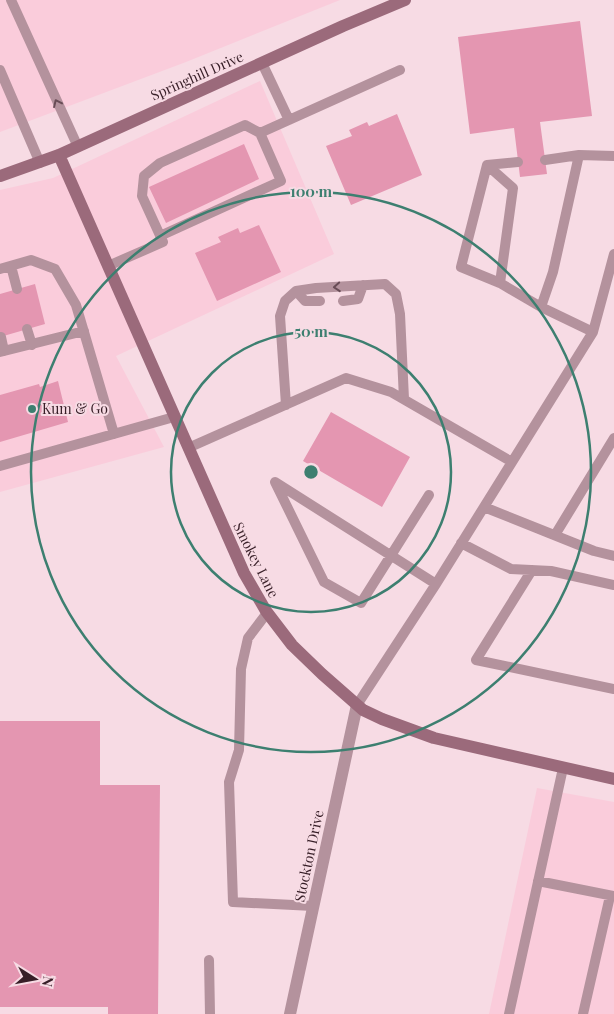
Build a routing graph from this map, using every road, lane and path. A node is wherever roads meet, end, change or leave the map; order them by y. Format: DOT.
graph roads {
  1 [pos="11,0"];
  2 [pos="405,0"];
  3 [pos="262,63"];
  4 [pos="0,70"];
  5 [pos="400,70"];
  6 [pos="289,120"];
  7 [pos="260,133"];
  8 [pos="78,147"];
  9 [pos="59,155"];
  10 [pos="579,155"];
  11 [pos="614,156"];
  12 [pos="545,160"];
  13 [pos="518,162"];
  14 [pos="40,163"];
  15 [pos="487,165"];
  16 [pos="0,176"];
  17 [pos="160,236"];
  18 [pos="614,254"];
  19 [pos="11,266"];
  20 [pos="108,266"];
  21 [pos="0,268"];
  22 [pos="500,283"];
  23 [pos="363,285"];
  24 [pos="17,289"];
  25 [pos="296,291"];
  26 [pos="343,300"];
  27 [pos="320,301"];
  28 [pos="541,307"];
  29 [pos="28,329"];
  30 [pos="84,331"];
  31 [pos="593,332"];
  32 [pos="1,337"];
  33 [pos="32,344"];
  34 [pos="2,352"];
  35 [pos="404,399"];
  36 [pos="286,405"];
  37 [pos="174,417"];
  38 [pos="114,434"];
  39 [pos="614,438"];
  40 [pos="188,448"];
  41 [pos="512,462"];
  42 [pos="0,466"];
  43 [pos="429,495"];
  44 [pos="484,507"];
  45 [pos="555,535"];
  46 [pos="461,544"];
  47 [pos="391,556"];
  48 [pos="614,556"];
  49 [pos="532,570"];
  50 [pos="436,584"];
  51 [pos="614,585"];
  52 [pos="267,613"];
  53 [pos="614,689"];
  54 [pos="357,705"];
  55 [pos="563,768"];
  56 [pos="614,779"];
  57 [pos="538,881"];
  58 [pos="612,896"];
  59 [pos="313,906"];
  60 [pos="209,960"];
  61 [pos="210,1014"];
  62 [pos="290,1014"];
  63 [pos="509,1014"];
  64 [pos="586,1014"];
  8 -- 1 [label="lane, one-way"];
  2 -- 3 [label="street, Springhill Drive"];
  3 -- 6 [label="lane"];
  3 -- 8 [label="street, Springhill Drive"];
  4 -- 14 [label="lane"];
  5 -- 6 [label="lane"];
  6 -- 7 [label="lane"];
  7 -- 17 [label="lane"];
  7 -- 17 [label="lane"];
  8 -- 9 [label="street, Springhill Drive"];
  9 -- 14 [label="street, Springhill Drive"];
  9 -- 20 [label="street, Smokey Lane"];
  10 -- 11 [label="lane"];
  10 -- 12 [label="lane"];
  10 -- 28 [label="lane"];
  13 -- 15 [label="lane"];
  14 -- 16 [label="street, Springhill Drive"];
  15 -- 22 [label="lane"];
  15 -- 22 [label="lane"];
  17 -- 20 [label="lane"];
  18 -- 31 [label="lane"];
  19 -- 21 [label="lane"];
  19 -- 24 [label="lane"];
  19 -- 30 [label="lane"];
  20 -- 37 [label="street, Smokey Lane"];
  22 -- 28 [label="lane"];
  23 -- 25 [label="lane, one-way"];
  23 -- 26 [label="lane"];
  23 -- 35 [label="lane"];
  25 -- 27 [label="lane"];
  25 -- 36 [label="lane"];
  28 -- 31 [label="lane"];
  29 -- 33 [label="lane"];
  30 -- 33 [label="lane"];
  30 -- 38 [label="lane"];
  31 -- 41 [label="lane"];
  32 -- 34 [label="lane"];
  33 -- 34 [label="lane"];
  35 -- 36 [label="lane"];
  35 -- 41 [label="lane"];
  36 -- 40 [label="lane"];
  37 -- 38 [label="lane"];
  37 -- 40 [label="street, Smokey Lane"];
  38 -- 42 [label="lane"];
  39 -- 45 [label="lane"];
  40 -- 52 [label="street, Smokey Lane"];
  41 -- 44 [label="lane"];
  43 -- 47 [label="lane"];
  44 -- 45 [label="lane"];
  44 -- 46 [label="lane"];
  45 -- 48 [label="lane"];
  46 -- 49 [label="lane"];
  46 -- 50 [label="lane"];
  47 -- 47 [label="lane"];
  47 -- 50 [label="lane"];
  49 -- 51 [label="lane"];
  49 -- 53 [label="lane"];
  50 -- 54 [label="lane"];
  52 -- 54 [label="street, Smokey Lane"];
  52 -- 59 [label="lane"];
  54 -- 55 [label="street, Smokey Lane"];
  54 -- 59 [label="street, Stockton Drive"];
  55 -- 56 [label="street, Smokey Lane"];
  55 -- 57 [label="lane"];
  57 -- 58 [label="lane"];
  57 -- 63 [label="lane"];
  58 -- 64 [label="lane"];
  59 -- 62 [label="street, Stockton Drive"];
  60 -- 61 [label="lane"];
}
